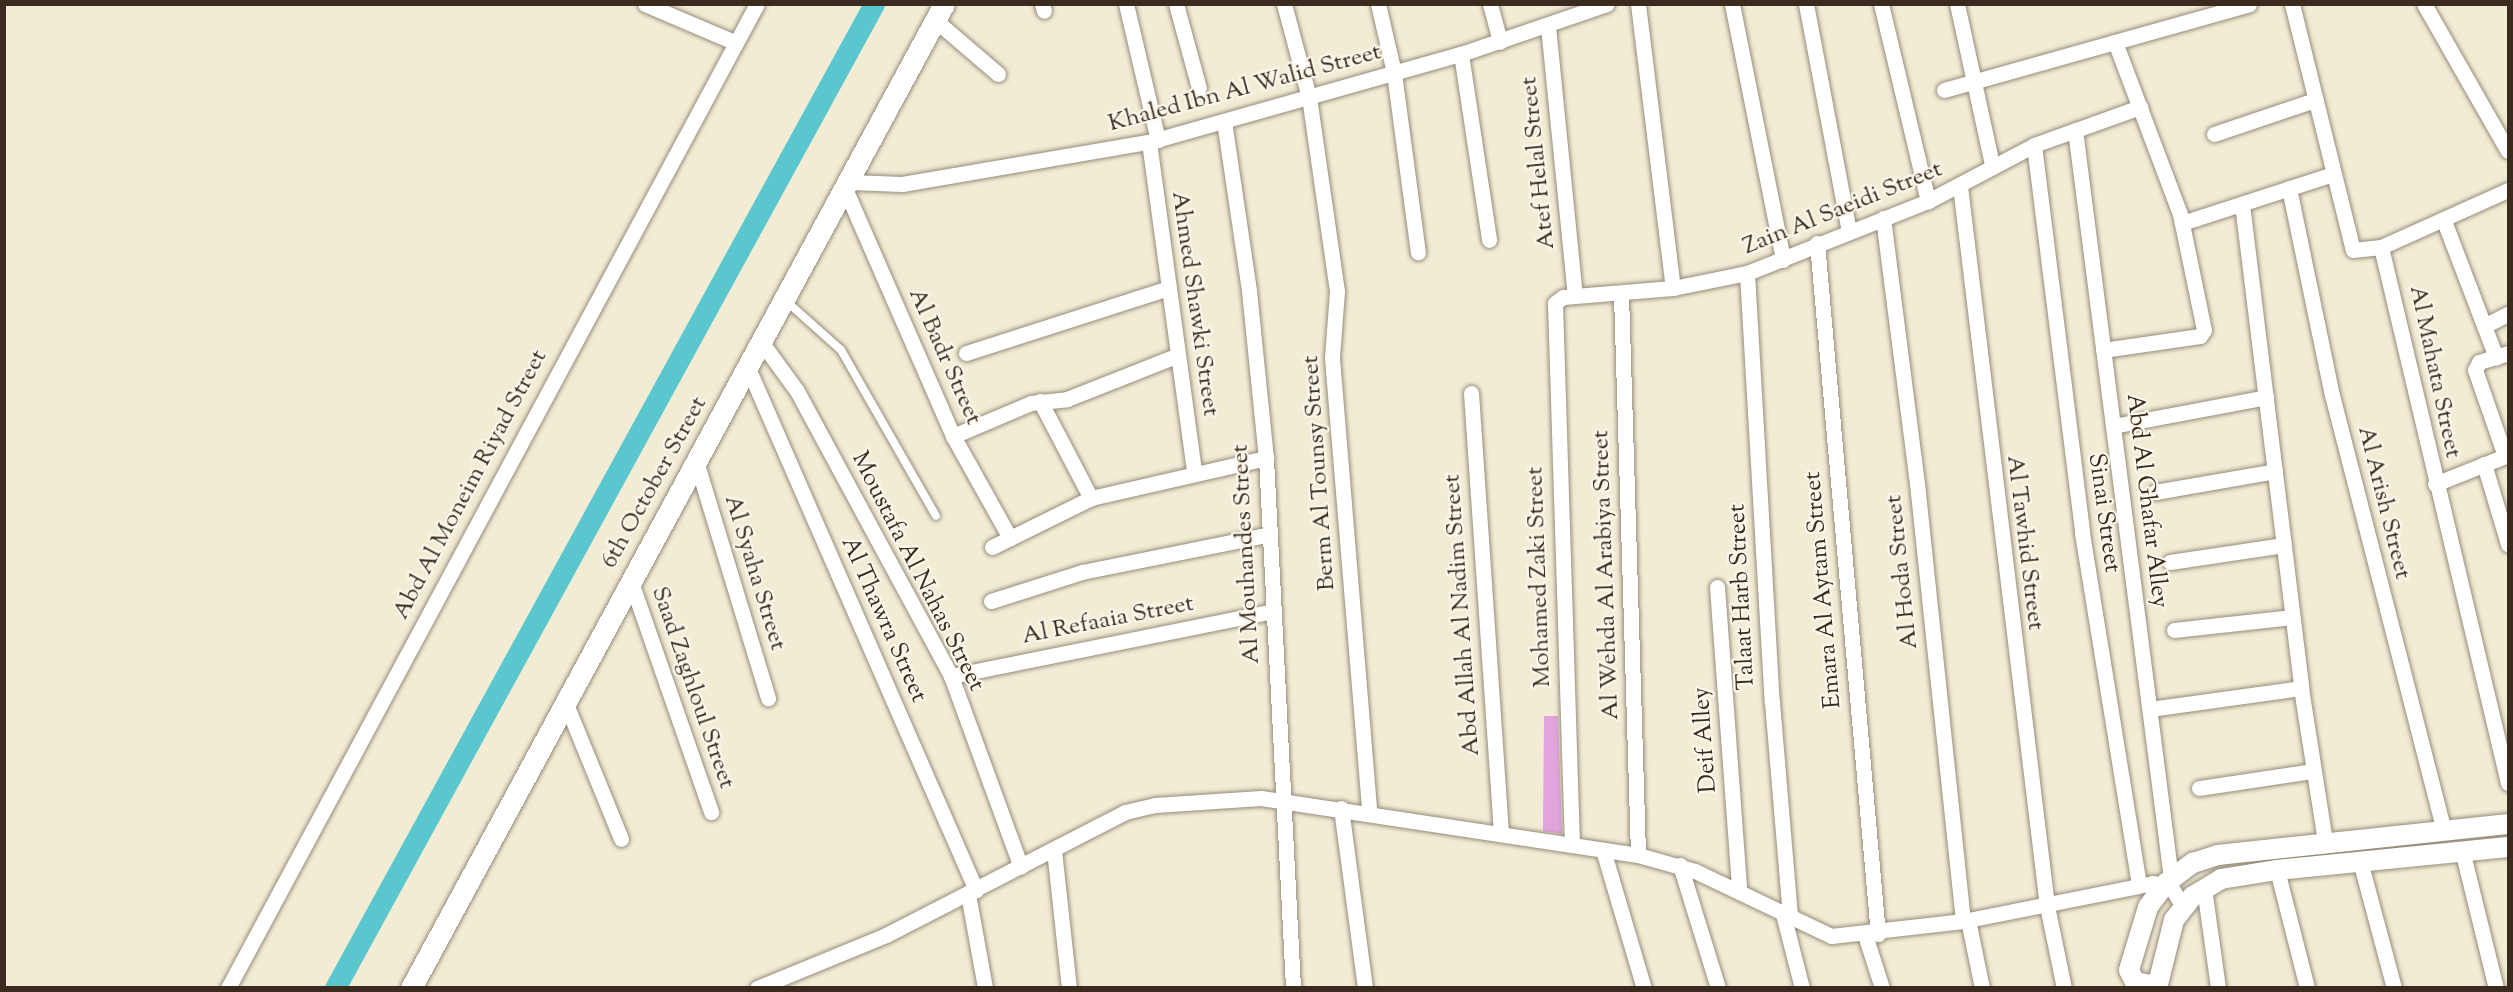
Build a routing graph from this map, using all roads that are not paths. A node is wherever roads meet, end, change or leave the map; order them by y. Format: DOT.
graph roads {
  1 [pos="645,4"];
  2 [pos="756,4"];
  3 [pos="1126,4"];
  4 [pos="1176,4"];
  5 [pos="1284,4"];
  6 [pos="1378,4"];
  7 [pos="1490,4"];
  8 [pos="1607,4"];
  9 [pos="1638,4"];
  10 [pos="1732,4"];
  11 [pos="1806,4"];
  12 [pos="1881,4"];
  13 [pos="1957,4"];
  14 [pos="2249,4"];
  15 [pos="2292,4"];
  16 [pos="2424,4"];
  17 [pos="1589,8"];
  18 [pos="940,12"];
  19 [pos="1548,26"];
  20 [pos="734,42"];
  21 [pos="1500,42"];
  22 [pos="2115,42"];
  23 [pos="1461,54"];
  24 [pos="1394,73"];
  25 [pos="998,74"];
  26 [pos="1974,82"];
  27 [pos="1199,88"];
  28 [pos="1944,90"];
  29 [pos="1309,97"];
  30 [pos="2315,100"];
  31 [pos="2140,107"];
  32 [pos="1224,121"];
  33 [pos="2075,130"];
  34 [pos="2214,134"];
  35 [pos="1154,141"];
  36 [pos="2034,145"];
  37 [pos="2508,151"];
  38 [pos="1992,164"];
  39 [pos="2332,174"];
  40 [pos="848,186"];
  41 [pos="1960,186"];
  42 [pos="2289,188"];
  43 [pos="2508,190"];
  44 [pos="1928,201"];
  45 [pos="2242,204"];
  46 [pos="1883,218"];
  47 [pos="2444,221"];
  48 [pos="2182,224"];
  49 [pos="1849,231"];
  50 [pos="1489,240"];
  51 [pos="1817,243"];
  52 [pos="2381,247"];
  53 [pos="1418,252"];
  54 [pos="1783,260"];
  55 [pos="1747,273"];
  56 [pos="1169,288"];
  57 [pos="1672,288"];
  58 [pos="1621,294"];
  59 [pos="1575,296"];
  60 [pos="786,301"];
  61 [pos="1554,308"];
  62 [pos="2508,314"];
  63 [pos="2484,326"];
  64 [pos="762,343"];
  65 [pos="2103,350"];
  66 [pos="966,353"];
  67 [pos="1178,355"];
  68 [pos="2502,355"];
  69 [pos="748,368"];
  70 [pos="1471,393"];
  71 [pos="2266,397"];
  72 [pos="1040,401"];
  73 [pos="2113,426"];
  74 [pos="953,436"];
  75 [pos="2507,456"];
  76 [pos="1266,458"];
  77 [pos="696,461"];
  78 [pos="2484,464"];
  79 [pos="2275,471"];
  80 [pos="1194,472"];
  81 [pos="2435,484"];
  82 [pos="2155,492"];
  83 [pos="1091,498"];
  84 [pos="936,516"];
  85 [pos="1270,534"];
  86 [pos="1010,538"];
  87 [pos="2508,544"];
  88 [pos="2284,545"];
  89 [pos="992,546"];
  90 [pos="2170,562"];
  91 [pos="630,579"];
  92 [pos="1717,587"];
  93 [pos="991,601"];
  94 [pos="1274,611"];
  95 [pos="2292,616"];
  96 [pos="2174,630"];
  97 [pos="951,676"];
  98 [pos="2301,688"];
  99 [pos="768,698"];
  100 [pos="564,699"];
  101 [pos="2150,709"];
  102 [pos="2313,771"];
  103 [pos="2508,783"];
  104 [pos="2199,788"];
  105 [pos="1280,800"];
  106 [pos="1341,808"];
  107 [pos="711,812"];
  108 [pos="1369,812"];
  109 [pos="2508,824"];
  110 [pos="2443,828"];
  111 [pos="1501,833"];
  112 [pos="621,838"];
  113 [pos="2325,842"];
  114 [pos="1572,844"];
  115 [pos="2508,847"];
  116 [pos="1053,850"];
  117 [pos="1603,850"];
  118 [pos="2462,850"];
  119 [pos="1638,855"];
  120 [pos="2360,861"];
  121 [pos="1680,865"];
  122 [pos="1021,867"];
  123 [pos="2277,870"];
  124 [pos="2168,880"];
  125 [pos="2139,885"];
  126 [pos="2204,888"];
  127 [pos="1739,890"];
  128 [pos="972,892"];
  129 [pos="2047,906"];
  130 [pos="2183,906"];
  131 [pos="1786,916"];
  132 [pos="1966,921"];
  133 [pos="1871,935"];
  134 [pos="228,987"];
  135 [pos="411,987"];
  136 [pos="757,987"];
  137 [pos="985,987"];
  138 [pos="1069,987"];
  139 [pos="1293,987"];
  140 [pos="1365,987"];
  141 [pos="1644,987"];
  142 [pos="1718,987"];
  143 [pos="1802,987"];
  144 [pos="1882,987"];
  145 [pos="1982,987"];
  146 [pos="2064,987"];
  147 [pos="2157,987"];
  148 [pos="2218,987"];
  149 [pos="2307,987"];
  150 [pos="2394,987"];
  151 [pos="2496,987"];
  1 -- 20 [label="street"];
  2 -- 20 [label="street, Abd Al Moneim Riyad Street"];
  3 -- 35 [label="street, Ahmed Shawki Street"];
  4 -- 27 [label="street"];
  5 -- 29 [label="street, Berm Al Tounsy Street"];
  6 -- 24 [label="street"];
  7 -- 21 [label="street"];
  8 -- 17 [label="street, Khaled Ibn Al Walid Street"];
  9 -- 57 [label="street"];
  10 -- 54 [label="street"];
  11 -- 49 [label="street"];
  12 -- 44 [label="street"];
  13 -- 26 [label="street"];
  14 -- 22 [label="street"];
  15 -- 30 [label="street"];
  16 -- 37 [label="street"];
  17 -- 19 [label="street, Khaled Ibn Al Walid Street"];
  18 -- 25 [label="street"];
  18 -- 40 [label="main road, 6th October Street"];
  19 -- 21 [label="street, Khaled Ibn Al Walid Street"];
  19 -- 59 [label="street, Atef Helal Street"];
  20 -- 134 [label="street, Abd Al Moneim Riyad Street"];
  21 -- 23 [label="street, Khaled Ibn Al Walid Street"];
  22 -- 26 [label="street"];
  22 -- 31 [label="street"];
  23 -- 24 [label="street, Khaled Ibn Al Walid Street"];
  23 -- 50 [label="street"];
  24 -- 29 [label="street, Khaled Ibn Al Walid Street"];
  24 -- 53 [label="street"];
  26 -- 28 [label="street"];
  26 -- 38 [label="street"];
  29 -- 32 [label="street, Khaled Ibn Al Walid Street"];
  29 -- 108 [label="street, Berm Al Tounsy Street"];
  30 -- 34 [label="street"];
  30 -- 39 [label="street"];
  31 -- 33 [label="street, Zain Al Saeidi Street"];
  31 -- 48 [label="street"];
  32 -- 35 [label="street, Khaled Ibn Al Walid Street"];
  32 -- 76 [label="street, Al Mouhandes Street"];
  33 -- 36 [label="street, Zain Al Saeidi Street"];
  33 -- 65 [label="street, Abd Al Ghafar Alley"];
  35 -- 40 [label="street, Khaled Ibn Al Walid Street"];
  35 -- 56 [label="street, Ahmed Shawki Street"];
  36 -- 38 [label="street, Zain Al Saeidi Street"];
  36 -- 125 [label="street, Sinai Street"];
  38 -- 41 [label="street, Zain Al Saeidi Street"];
  39 -- 42 [label="street"];
  39 -- 52 [label="street"];
  40 -- 60 [label="main road, 6th October Street"];
  40 -- 74 [label="street, Al Badr Street"];
  41 -- 44 [label="street, Zain Al Saeidi Street"];
  41 -- 129 [label="street, Al Tawhid Street"];
  42 -- 45 [label="street"];
  42 -- 110 [label="street, Al Arish Street"];
  43 -- 47 [label="street"];
  44 -- 46 [label="street, Zain Al Saeidi Street"];
  45 -- 48 [label="street"];
  45 -- 71 [label="street"];
  46 -- 49 [label="street, Zain Al Saeidi Street"];
  46 -- 132 [label="street, Al Hoda Street"];
  47 -- 52 [label="street"];
  47 -- 63 [label="street"];
  48 -- 65 [label="street"];
  49 -- 51 [label="street, Zain Al Saeidi Street"];
  51 -- 54 [label="street, Zain Al Saeidi Street"];
  51 -- 133 [label="street, Emara Al Aytam Street"];
  52 -- 81 [label="street, Al Mahata Street"];
  54 -- 55 [label="street, Zain Al Saeidi Street"];
  55 -- 57 [label="street, Zain Al Saeidi Street"];
  55 -- 131 [label="street, Talaat Harb Street"];
  56 -- 66 [label="street"];
  56 -- 67 [label="street, Ahmed Shawki Street"];
  57 -- 58 [label="street, Zain Al Saeidi Street"];
  58 -- 59 [label="street, Zain Al Saeidi Street"];
  58 -- 119 [label="street, Al Wehda Al Arabiya Street"];
  59 -- 61 [label="street, Zain Al Saeidi Street"];
  60 -- 64 [label="main road, 6th October Street"];
  60 -- 84 [label="lane"];
  61 -- 114 [label="street, Mohamed Zaki Street"];
  62 -- 63 [label="street"];
  63 -- 68 [label="street"];
  64 -- 69 [label="main road, 6th October Street"];
  64 -- 97 [label="street, Moustafa Al Nahas Street"];
  65 -- 73 [label="street, Abd Al Ghafar Alley"];
  67 -- 72 [label="street"];
  67 -- 80 [label="street, Ahmed Shawki Street"];
  68 -- 75 [label="street"];
  69 -- 77 [label="main road, 6th October Street"];
  69 -- 128 [label="street, Al Thawra Street"];
  70 -- 111 [label="street, Abd Allah Al Nadim Street"];
  71 -- 73 [label="street"];
  71 -- 79 [label="street"];
  72 -- 74 [label="street"];
  72 -- 83 [label="street"];
  73 -- 101 [label="street, Abd Al Ghafar Alley"];
  74 -- 86 [label="street, Al Badr Street"];
  75 -- 78 [label="street"];
  76 -- 80 [label="street"];
  76 -- 85 [label="street, Al Mouhandes Street"];
  77 -- 91 [label="main road, 6th October Street"];
  77 -- 99 [label="street, Al Syaha Street"];
  78 -- 81 [label="street"];
  78 -- 87 [label="street"];
  79 -- 82 [label="street"];
  79 -- 88 [label="street"];
  80 -- 83 [label="street"];
  81 -- 103 [label="street, Al Mahata Street"];
  83 -- 86 [label="street"];
  85 -- 93 [label="street"];
  85 -- 94 [label="street, Al Mouhandes Street"];
  86 -- 89 [label="street"];
  88 -- 90 [label="street"];
  88 -- 95 [label="street"];
  91 -- 100 [label="main road, 6th October Street"];
  91 -- 107 [label="street, Saad Zaghloul Street"];
  92 -- 127 [label="street, Deif Alley"];
  94 -- 97 [label="street, Al Refaaia Street"];
  94 -- 105 [label="street, Al Mouhandes Street"];
  95 -- 96 [label="street"];
  95 -- 98 [label="street"];
  97 -- 122 [label="street, Moustafa Al Nahas Street"];
  98 -- 101 [label="street"];
  98 -- 102 [label="street"];
  100 -- 112 [label="street"];
  100 -- 135 [label="main road, 6th October Street"];
  101 -- 124 [label="street, Abd Al Ghafar Alley"];
  102 -- 104 [label="street"];
  102 -- 113 [label="street"];
  105 -- 106 [label="street"];
  105 -- 116 [label="street"];
  105 -- 139 [label="street, Al Mouhandes Street"];
  106 -- 108 [label="street"];
  106 -- 140 [label="street"];
  108 -- 111 [label="street"];
  109 -- 110 [label="street"];
  110 -- 113 [label="street"];
  111 -- 114 [label="street"];
  113 -- 124 [label="street"];
  114 -- 117 [label="street"];
  115 -- 118 [label="street"];
  116 -- 122 [label="street"];
  116 -- 138 [label="street"];
  117 -- 119 [label="street"];
  117 -- 141 [label="street"];
  118 -- 120 [label="street"];
  118 -- 151 [label="street"];
  119 -- 121 [label="street"];
  120 -- 123 [label="street"];
  120 -- 150 [label="street"];
  121 -- 127 [label="street"];
  121 -- 142 [label="street"];
  122 -- 128 [label="street"];
  123 -- 126 [label="street"];
  123 -- 149 [label="street"];
  124 -- 125 [label="street"];
  124 -- 130 [label="street"];
  124 -- 147 [label="street"];
  125 -- 129 [label="street"];
  126 -- 130 [label="street"];
  126 -- 148 [label="street"];
  127 -- 131 [label="street"];
  128 -- 136 [label="street"];
  128 -- 137 [label="street, Al Thawra Street"];
  129 -- 132 [label="street"];
  129 -- 146 [label="street, Al Tawhid Street"];
  130 -- 147 [label="street"];
  131 -- 133 [label="street"];
  131 -- 143 [label="street, Talaat Harb Street"];
  132 -- 133 [label="street"];
  132 -- 145 [label="street, Al Hoda Street"];
  133 -- 144 [label="street, Emara Al Aytam Street"];
}
